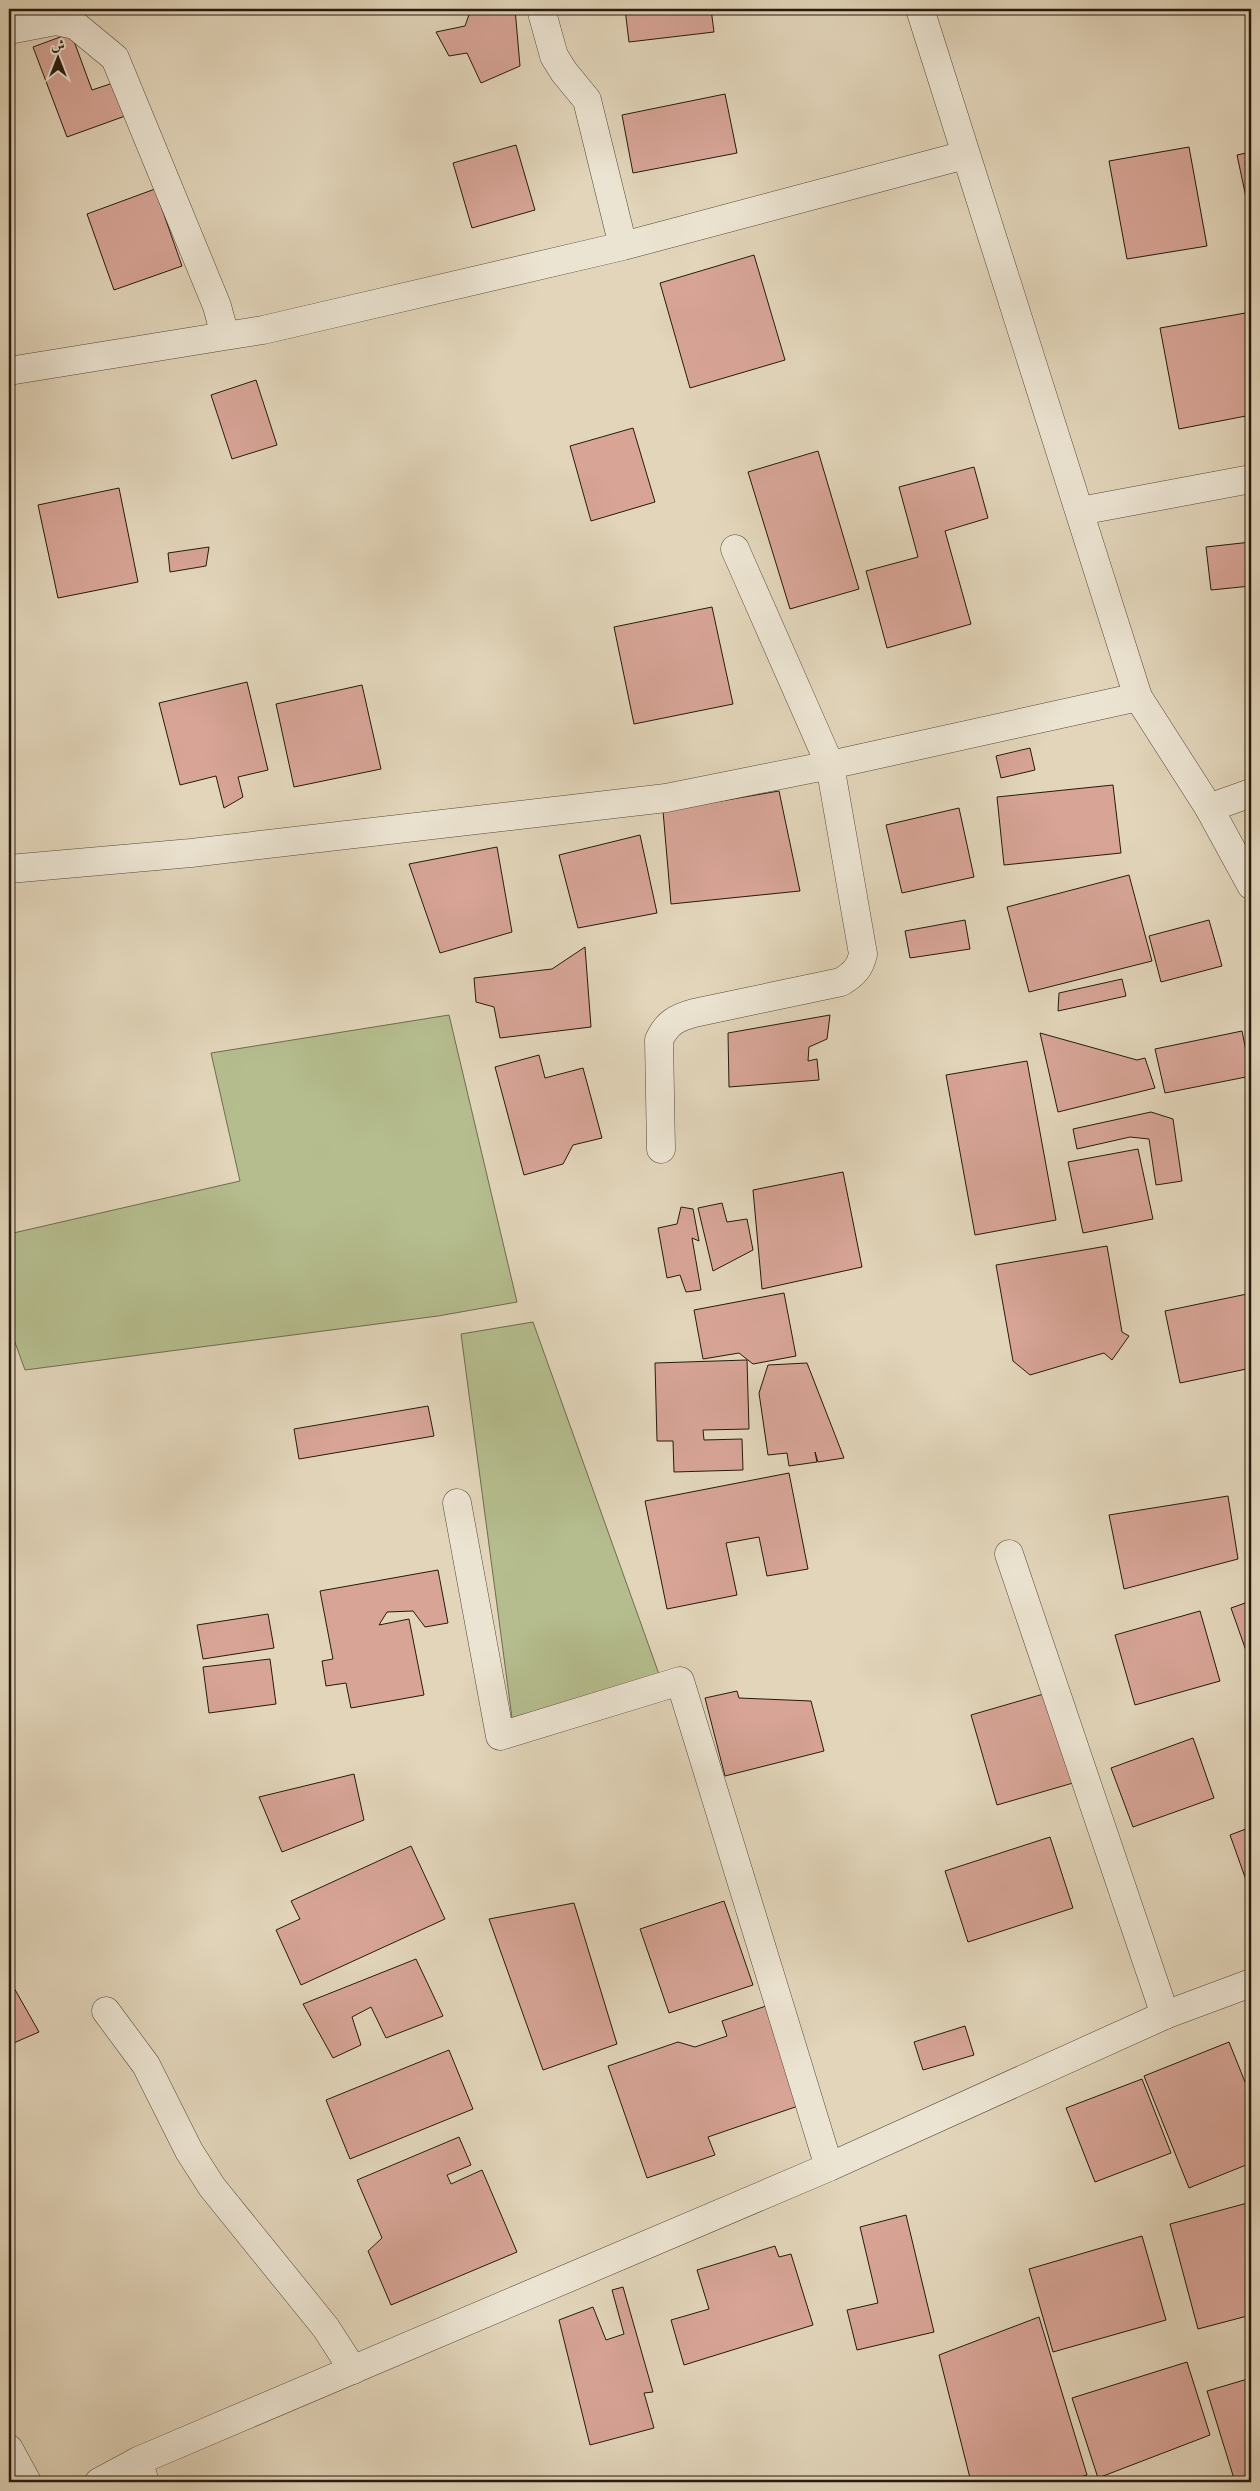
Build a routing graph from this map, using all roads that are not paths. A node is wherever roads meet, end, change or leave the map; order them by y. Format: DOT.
graph roads {
  1 [pos="540,9"];
  2 [pos="920,9"];
  3 [pos="9,30"];
  4 [pos="965,155"];
  5 [pos="623,246"];
  6 [pos="225,336"];
  7 [pos="9,371"];
  8 [pos="1251,479"];
  9 [pos="1080,511"];
  10 [pos="735,549"];
  11 [pos="1138,698"];
  12 [pos="830,765"];
  13 [pos="1251,793"];
  14 [pos="1209,808"];
  15 [pos="9,869"];
  16 [pos="1251,885"];
  17 [pos="661,1149"];
  18 [pos="457,1503"];
  19 [pos="1009,1554"];
  20 [pos="1251,1983"];
  21 [pos="106,2011"];
  22 [pos="1165,2015"];
  23 [pos="829,2167"];
  24 [pos="353,2370"];
  25 [pos="9,2449"];
  26 [pos="141,2472"];
  27 [pos="27,2482"];
  28 [pos="99,2482"];
  1 -- 5 [label="street"];
  2 -- 4 [label="street"];
  3 -- 6 [label="street"];
  4 -- 5 [label="street"];
  4 -- 9 [label="street"];
  5 -- 6 [label="street"];
  6 -- 7 [label="street"];
  8 -- 9 [label="street"];
  9 -- 11 [label="street"];
  10 -- 12 [label="street"];
  11 -- 12 [label="street"];
  11 -- 14 [label="street"];
  12 -- 15 [label="street"];
  12 -- 17 [label="street"];
  13 -- 14 [label="street"];
  14 -- 16 [label="street"];
  18 -- 23 [label="street"];
  19 -- 22 [label="street"];
  20 -- 22 [label="street"];
  21 -- 24 [label="street"];
  22 -- 23 [label="street"];
  23 -- 24 [label="street"];
  24 -- 26 [label="street"];
  25 -- 27 [label="street"];
  26 -- 28 [label="street"];
}
